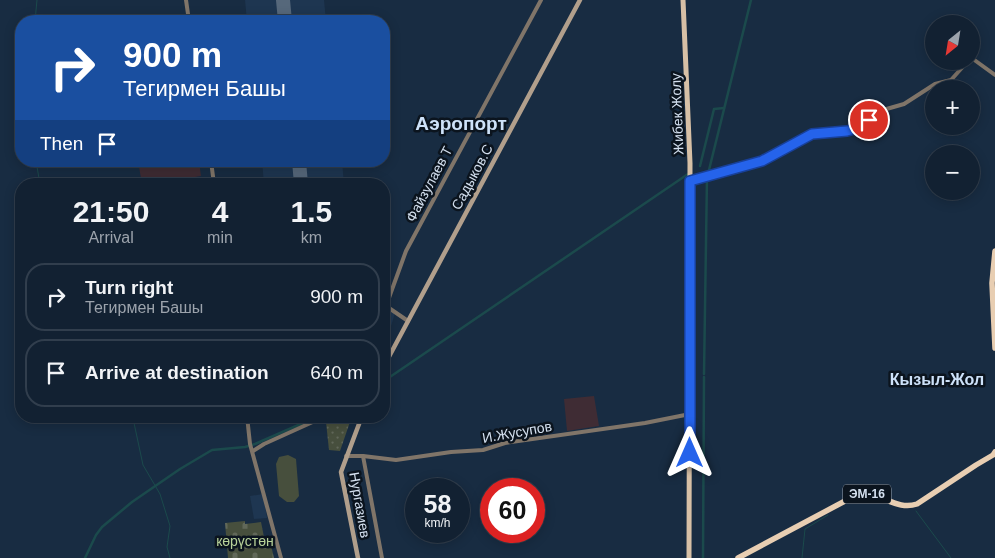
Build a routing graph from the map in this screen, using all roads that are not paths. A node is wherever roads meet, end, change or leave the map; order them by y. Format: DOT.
graph roads {
  1 [pos="186,0"];
  2 [pos="541,0"];
  3 [pos="580,0"];
  4 [pos="684,0"];
  5 [pos="187,15"];
  6 [pos="980,63"];
  7 [pos="960,70"];
  8 [pos="995,75"];
  9 [pos="690,181"];
  10 [pos="995,251"];
  11 [pos="390,295"];
  12 [pos="390,309"];
  13 [pos="408,321"];
  14 [pos="995,348"];
  15 [pos="390,355"];
  16 [pos="690,414"];
  17 [pos="248,423"];
  18 [pos="310,423"];
  19 [pos="359,423"];
  20 [pos="253,450"];
  21 [pos="995,452"];
  22 [pos="346,456"];
  23 [pos="363,456"];
  24 [pos="689,556"];
  25 [pos="281,558"];
  26 [pos="358,558"];
  27 [pos="382,558"];
  28 [pos="682,558"];
  29 [pos="738,558"];
  1 -- 5 [label="street"];
  2 -- 11 [label="street, Файзулаев Т"];
  3 -- 13 [label="main road, Садыков.С"];
  4 -- 9 [label="main road, Жибек Жолу"];
  6 -- 8 [label="street"];
  7 -- 9 [label="street"];
  9 -- 16 [label="main road, Жибек Жолу"];
  10 -- 14 [label="highway"];
  12 -- 13 [label="street, Файзулаев Т"];
  13 -- 15 [label="main road, Садыков.С"];
  16 -- 23 [label="street, И.Жусупов"];
  16 -- 24 [label="main road, Жибек Жолу"];
  17 -- 20 [label="street"];
  18 -- 20 [label="street"];
  19 -- 22 [label="main road"];
  20 -- 25 [label="street"];
  21 -- 29 [label="highway, ЭМ-16"];
  22 -- 23 [label="street, И.Жусупов"];
  22 -- 26 [label="main road, Нургазиев"];
  23 -- 27 [label="street"];
  24 -- 28 [label="street"];
}
